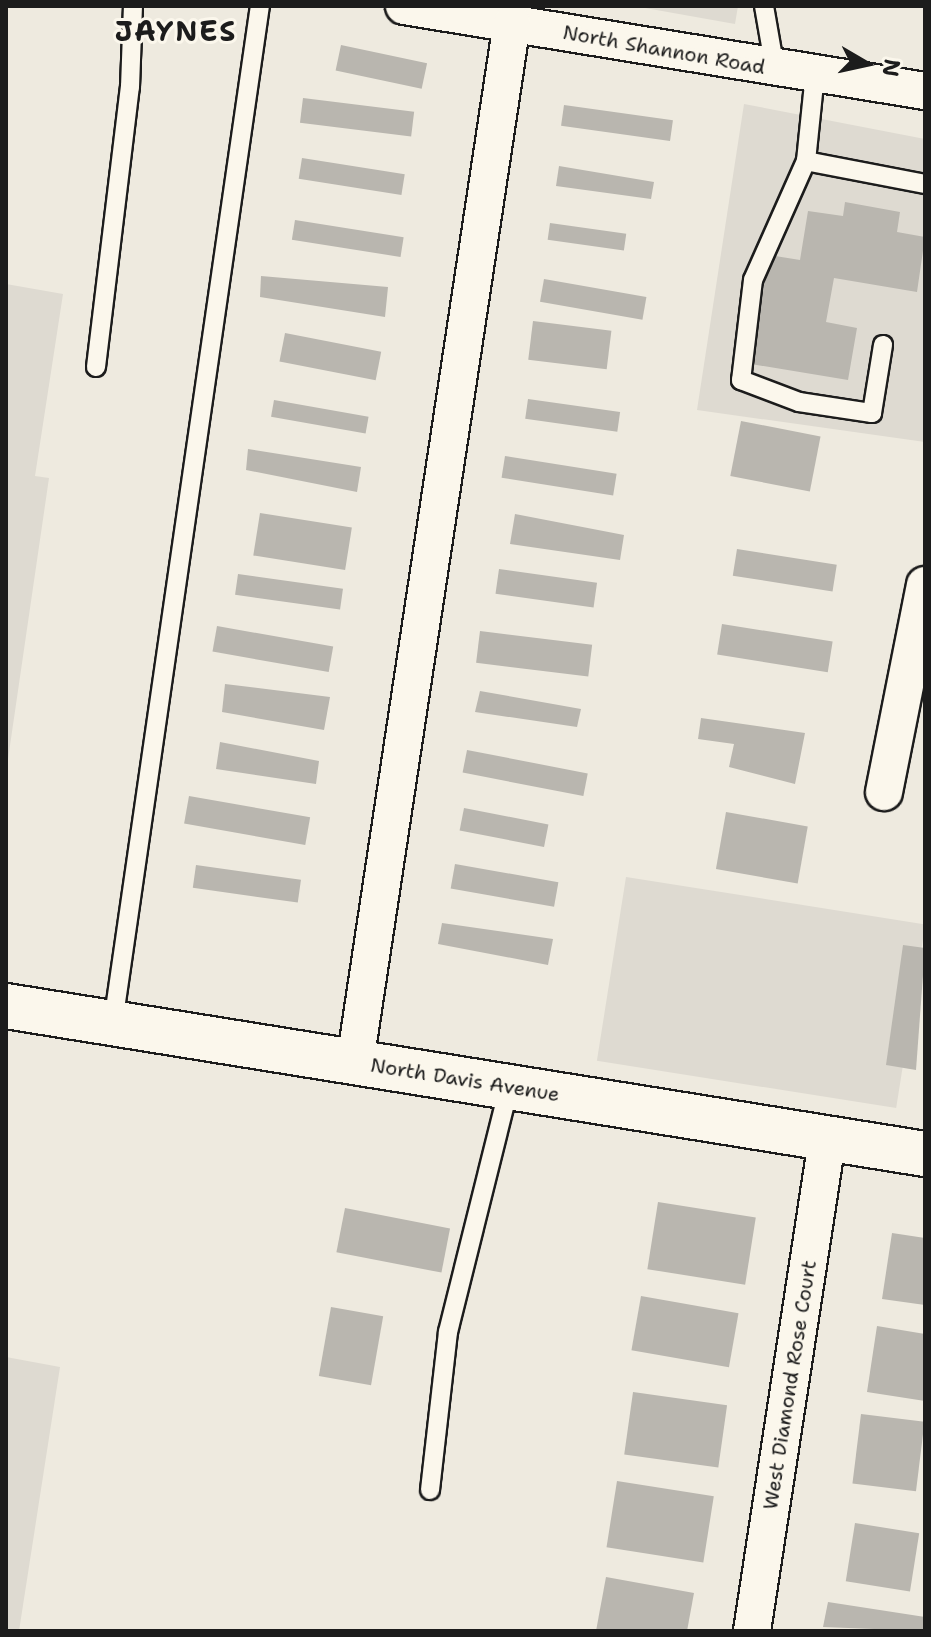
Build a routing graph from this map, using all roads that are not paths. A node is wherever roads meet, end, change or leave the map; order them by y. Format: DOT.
graph roads {
  1 [pos="133,6"];
  2 [pos="260,6"];
  3 [pos="404,6"];
  4 [pos="764,6"];
  5 [pos="512,14"];
  6 [pos="775,69"];
  7 [pos="815,74"];
  8 [pos="925,91"];
  9 [pos="806,161"];
  10 [pos="925,184"];
  11 [pos="883,345"];
  12 [pos="96,367"];
  13 [pos="925,585"];
  14 [pos="884,792"];
  15 [pos="6,1006"];
  16 [pos="113,1023"];
  17 [pos="355,1062"];
  18 [pos="509,1087"];
  19 [pos="827,1139"];
  20 [pos="925,1154"];
  21 [pos="430,1490"];
  22 [pos="752,1631"];
  1 -- 12 [label="lane"];
  2 -- 16 [label="lane"];
  3 -- 5 [label="street, North Shannon Road"];
  4 -- 6 [label="lane"];
  5 -- 6 [label="street, North Shannon Road"];
  5 -- 17 [label="street"];
  6 -- 7 [label="street, North Shannon Road"];
  7 -- 8 [label="street, North Shannon Road"];
  7 -- 9 [label="lane"];
  9 -- 10 [label="lane"];
  9 -- 11 [label="lane"];
  13 -- 14 [label="street"];
  15 -- 16 [label="street, North Davis Avenue"];
  16 -- 17 [label="street, North Davis Avenue"];
  17 -- 18 [label="street, North Davis Avenue"];
  18 -- 19 [label="street, North Davis Avenue"];
  18 -- 21 [label="lane"];
  19 -- 20 [label="street, North Davis Avenue"];
  19 -- 22 [label="street, West Diamond Rose Court"];
}
